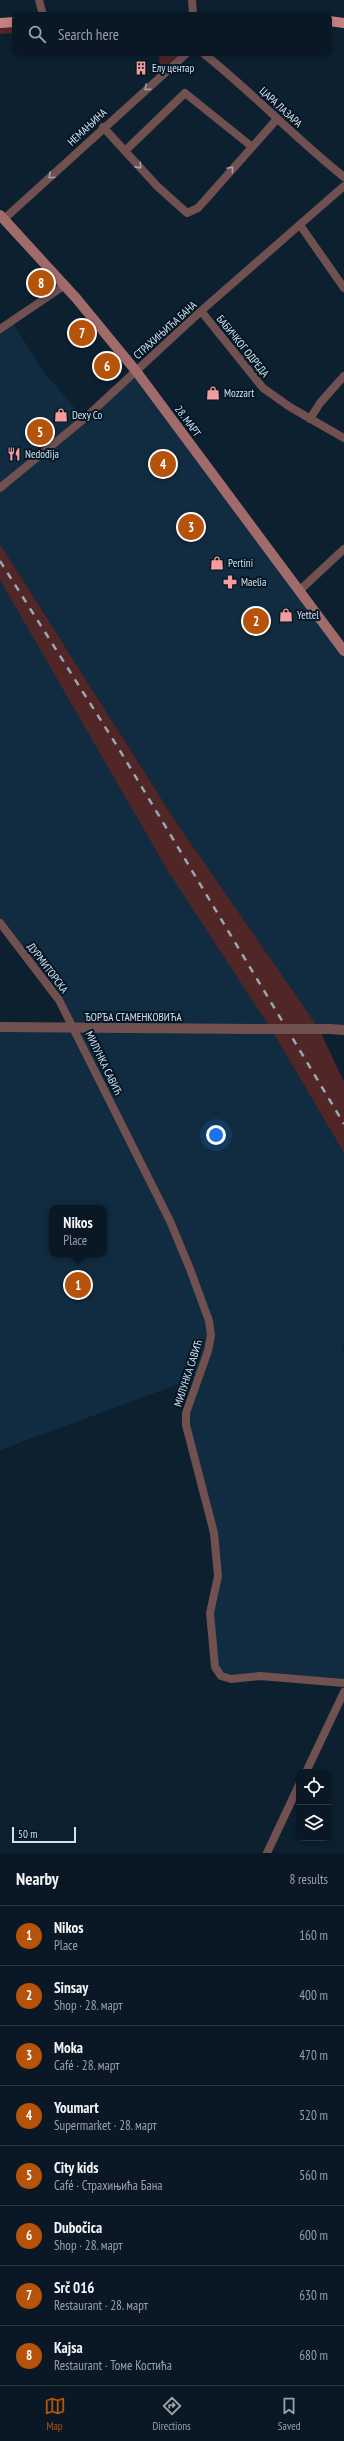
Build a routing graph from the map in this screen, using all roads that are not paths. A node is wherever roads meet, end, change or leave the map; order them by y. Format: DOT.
graph roads {
  1 [pos="39,0"];
  2 [pos="192,0"];
  3 [pos="42,12"];
  4 [pos="193,12"];
  5 [pos="332,21"];
  6 [pos="12,22"];
  7 [pos="0,23"];
  8 [pos="344,23"];
  9 [pos="183,56"];
  10 [pos="207,56"];
  11 [pos="277,119"];
  12 [pos="103,127"];
  13 [pos="251,146"];
  14 [pos="125,151"];
  15 [pos="344,177"];
  16 [pos="344,186"];
  17 [pos="2,217"];
  18 [pos="300,225"];
  19 [pos="65,285"];
  20 [pos="344,288"];
  21 [pos="201,311"];
  22 [pos="0,329"];
  23 [pos="136,371"];
  24 [pos="344,376"];
  25 [pos="310,419"];
  26 [pos="344,438"];
  27 [pos="0,479"];
  28 [pos="10,480"];
  29 [pos="0,488"];
  30 [pos="344,549"];
  31 [pos="299,591"];
  32 [pos="344,651"];
  33 [pos="0,923"];
  34 [pos="0,1027"];
  35 [pos="74,1028"];
  36 [pos="344,1030"];
  37 [pos="344,1683"];
  38 [pos="344,1692"];
  39 [pos="307,1769"];
  40 [pos="296,1791"];
  41 [pos="267,1853"];
  1 -- 3 [label="street"];
  2 -- 4 [label="street"];
  5 -- 8 [label="main road"];
  6 -- 7 [label="main road"];
  9 -- 12 [label="street, НЕМАЊИНА, one-way"];
  10 -- 11 [label="street, ЦАРА ЛАЗАРА"];
  11 -- 13 [label="street"];
  11 -- 15 [label="street, ЦАРА ЛАЗАРА"];
  12 -- 14 [label="street"];
  12 -- 17 [label="street, НЕМАЊИНА, one-way"];
  13 -- 14 [label="street"];
  14 -- 13 [label="street, one-way"];
  16 -- 18 [label="street, СТРАХИЊИЋА БАНА"];
  17 -- 19 [label="main road, 28. МАРТ"];
  18 -- 20 [label="street"];
  18 -- 21 [label="street, СТРАХИЊИЋА БАНА"];
  19 -- 22 [label="street"];
  19 -- 23 [label="main road, 28. МАРТ"];
  21 -- 23 [label="street, СТРАХИЊИЋА БАНА"];
  21 -- 25 [label="street, БАБИЧКОГ ОДРЕДА"];
  23 -- 28 [label="street, СТРАХИЊИЋА БАНА"];
  23 -- 31 [label="main road, 28. МАРТ"];
  24 -- 25 [label="street"];
  25 -- 26 [label="street, БАБИЧКОГ ОДРЕДА"];
  27 -- 28 [label="street"];
  28 -- 29 [label="street, СТРАХИЊИЋА БАНА"];
  30 -- 31 [label="street"];
  31 -- 32 [label="main road, 28. МАРТ"];
  33 -- 35 [label="street, ДУРМИТОРСКА"];
  34 -- 35 [label="street, ЂОРЂА СТАМЕНКОВИЋА"];
  35 -- 36 [label="street, ЂОРЂА СТАМЕНКОВИЋА, bridge"];
  35 -- 37 [label="street, МИЛУНКА САВИЋ"];
  38 -- 39 [label="street"];
  40 -- 41 [label="street"];
}
